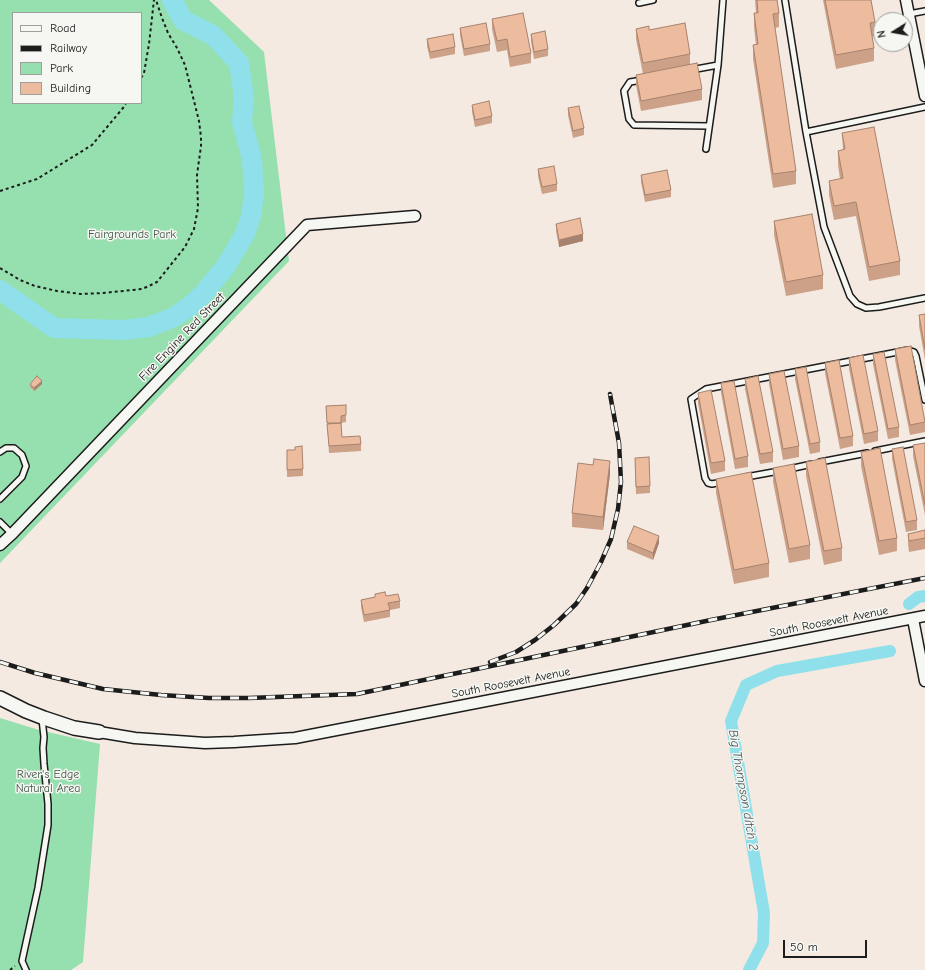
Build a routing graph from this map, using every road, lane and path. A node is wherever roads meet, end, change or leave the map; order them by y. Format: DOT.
graph roads {
  1 [pos="155,0"];
  2 [pos="653,0"];
  3 [pos="723,0"];
  4 [pos="785,0"];
  5 [pos="906,0"];
  6 [pos="639,3"];
  7 [pos="925,11"];
  8 [pos="909,12"];
  9 [pos="913,13"];
  10 [pos="913,34"];
  11 [pos="718,65"];
  12 [pos="689,71"];
  13 [pos="142,76"];
  14 [pos="645,79"];
  15 [pos="925,96"];
  16 [pos="125,104"];
  17 [pos="925,107"];
  18 [pos="709,126"];
  19 [pos="806,132"];
  20 [pos="706,149"];
  21 [pos="0,191"];
  22 [pos="415,216"];
  23 [pos="0,268"];
  24 [pos="925,298"];
  25 [pos="925,400"];
  26 [pos="925,441"];
  27 [pos="0,452"];
  28 [pos="743,478"];
  29 [pos="727,481"];
  30 [pos="0,499"];
  31 [pos="0,522"];
  32 [pos="12,534"];
  33 [pos="0,545"];
  34 [pos="925,616"];
  35 [pos="913,619"];
  36 [pos="925,681"];
  37 [pos="0,698"];
  38 [pos="42,717"];
  39 [pos="99,732"];
  40 [pos="26,970"];
  1 -- 13 [label="path"];
  1 -- 23 [label="path"];
  2 -- 6 [label="lane"];
  3 -- 11 [label="lane"];
  4 -- 19 [label="lane"];
  5 -- 8 [label="street"];
  7 -- 9 [label="lane"];
  10 -- 15 [label="street"];
  11 -- 12 [label="lane"];
  11 -- 18 [label="lane"];
  14 -- 18 [label="lane"];
  16 -- 21 [label="path"];
  17 -- 19 [label="lane"];
  18 -- 20 [label="lane"];
  19 -- 24 [label="lane"];
  22 -- 32 [label="street, Fire Engine Red Street"];
  25 -- 29 [label="lane"];
  26 -- 28 [label="lane"];
  27 -- 30 [label="lane"];
  31 -- 32 [label="lane"];
  32 -- 33 [label="street, Fire Engine Red Street"];
  34 -- 35 [label="street, South Roosevelt Avenue"];
  35 -- 36 [label="street"];
  35 -- 39 [label="street, South Roosevelt Avenue"];
  37 -- 38 [label="street"];
  38 -- 39 [label="street"];
  38 -- 40 [label="lane"];
}
